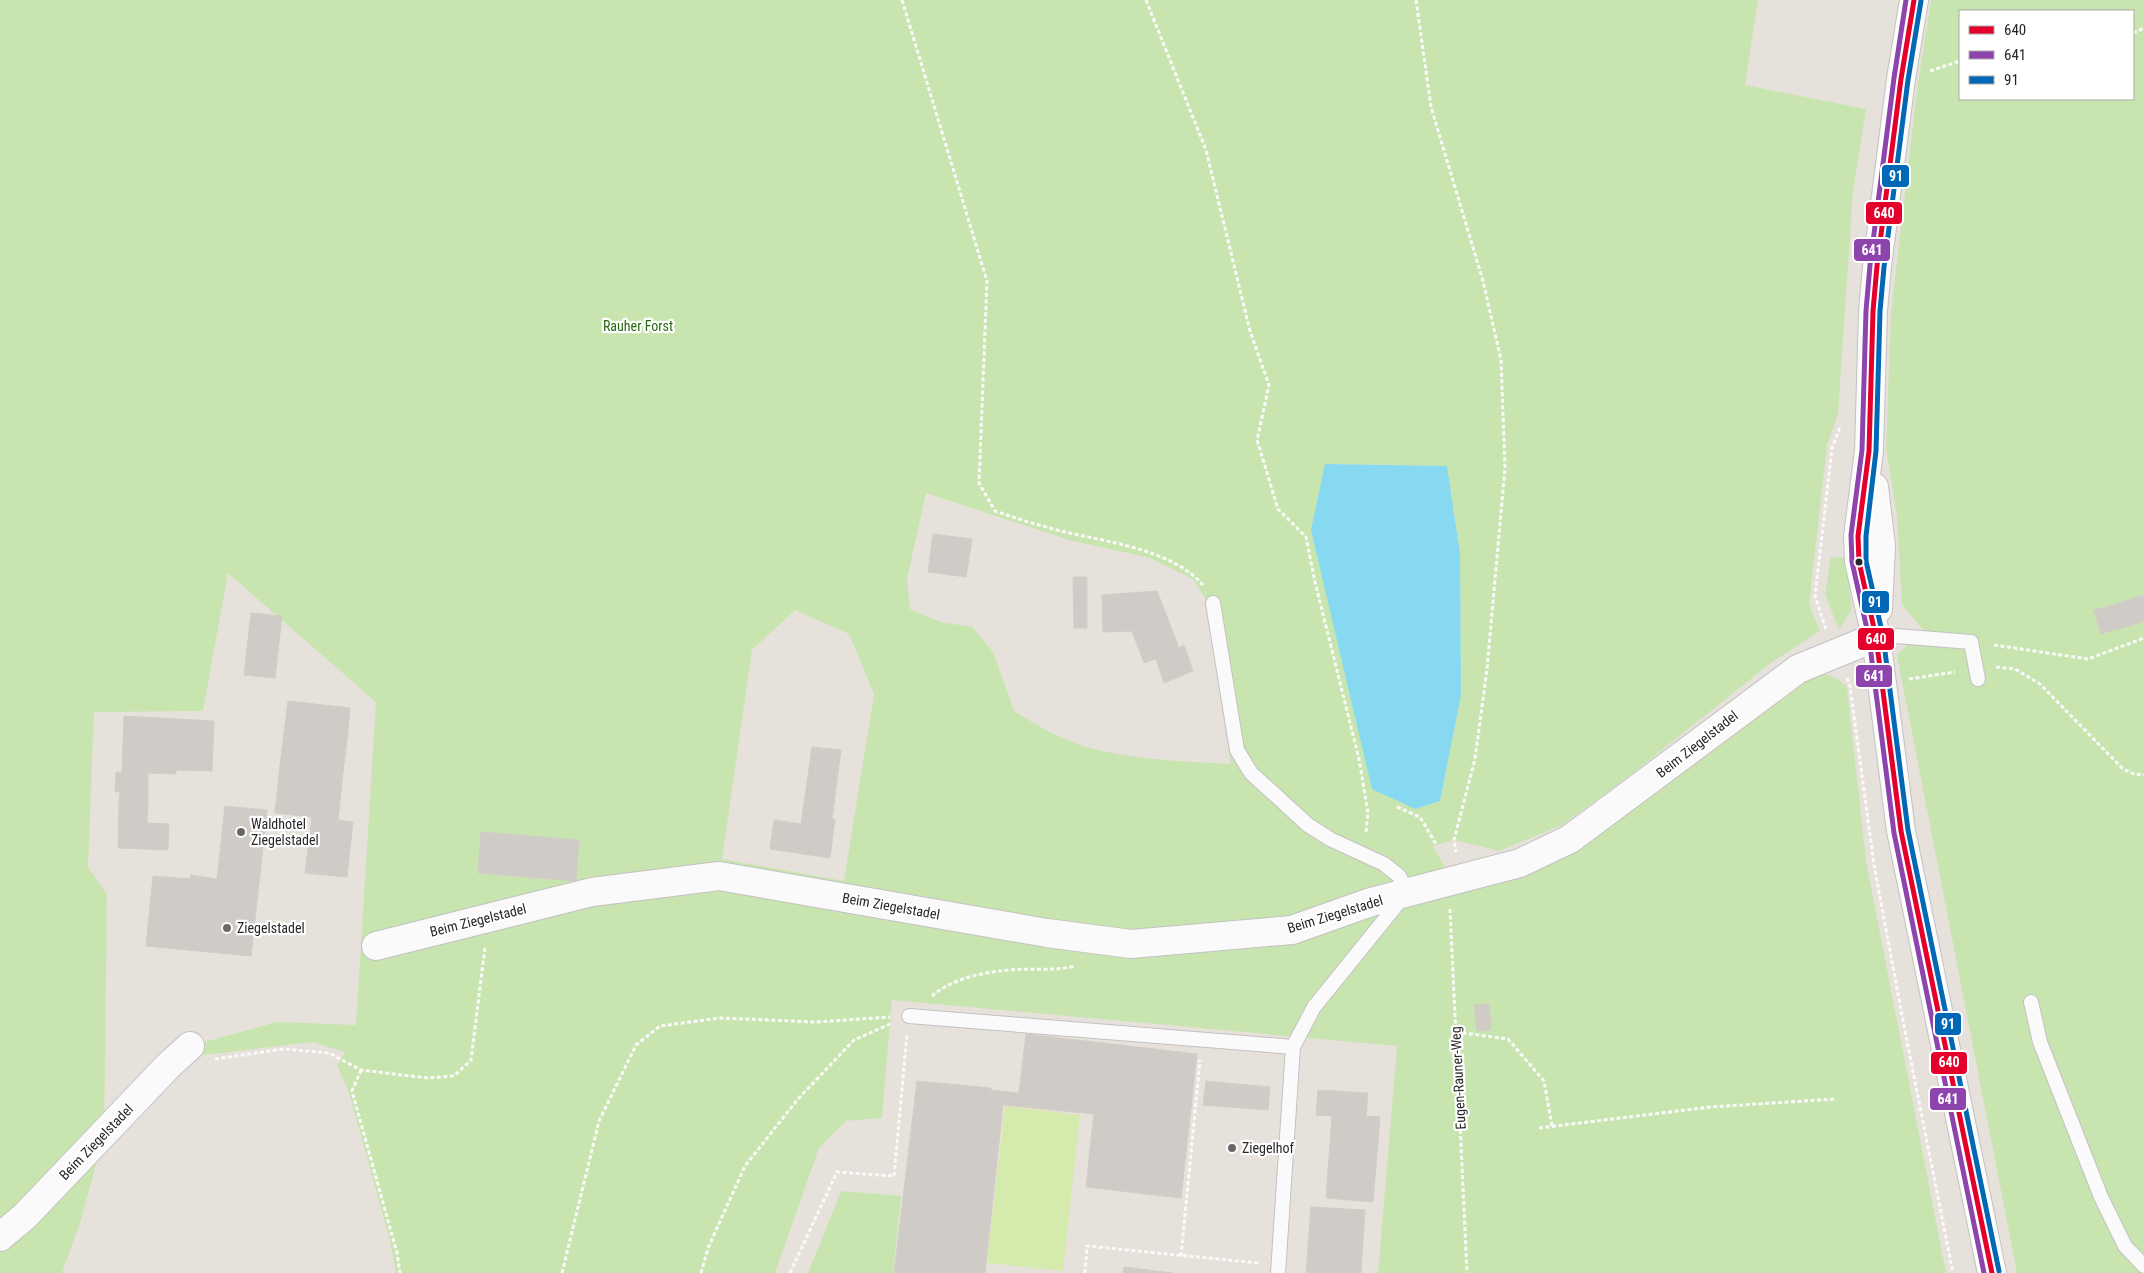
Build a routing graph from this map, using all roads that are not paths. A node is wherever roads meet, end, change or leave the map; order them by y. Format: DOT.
graph roads {
  1 [pos="1914,0"];
  2 [pos="1213,603"];
  3 [pos="1876,637"];
  4 [pos="1977,674"];
  5 [pos="1407,892"];
  6 [pos="376,946"];
  7 [pos="2031,1002"];
  8 [pos="909,1016"];
  9 [pos="1293,1047"];
  10 [pos="201,1052"];
  11 [pos="0,1236"];
  12 [pos="2144,1266"];
  13 [pos="1278,1269"];
  14 [pos="1992,1273"];
  1 -- 3 [label="street"];
  2 -- 5 [label="lane"];
  3 -- 4 [label="lane"];
  3 -- 5 [label="street, Beim Ziegelstadel"];
  3 -- 14 [label="street"];
  5 -- 6 [label="street, Beim Ziegelstadel"];
  5 -- 9 [label="lane, Beim Ziegelstadel"];
  7 -- 12 [label="lane"];
  8 -- 9 [label="lane"];
  9 -- 13 [label="lane, Beim Ziegelstadel"];
  10 -- 11 [label="street, Beim Ziegelstadel"];
}
